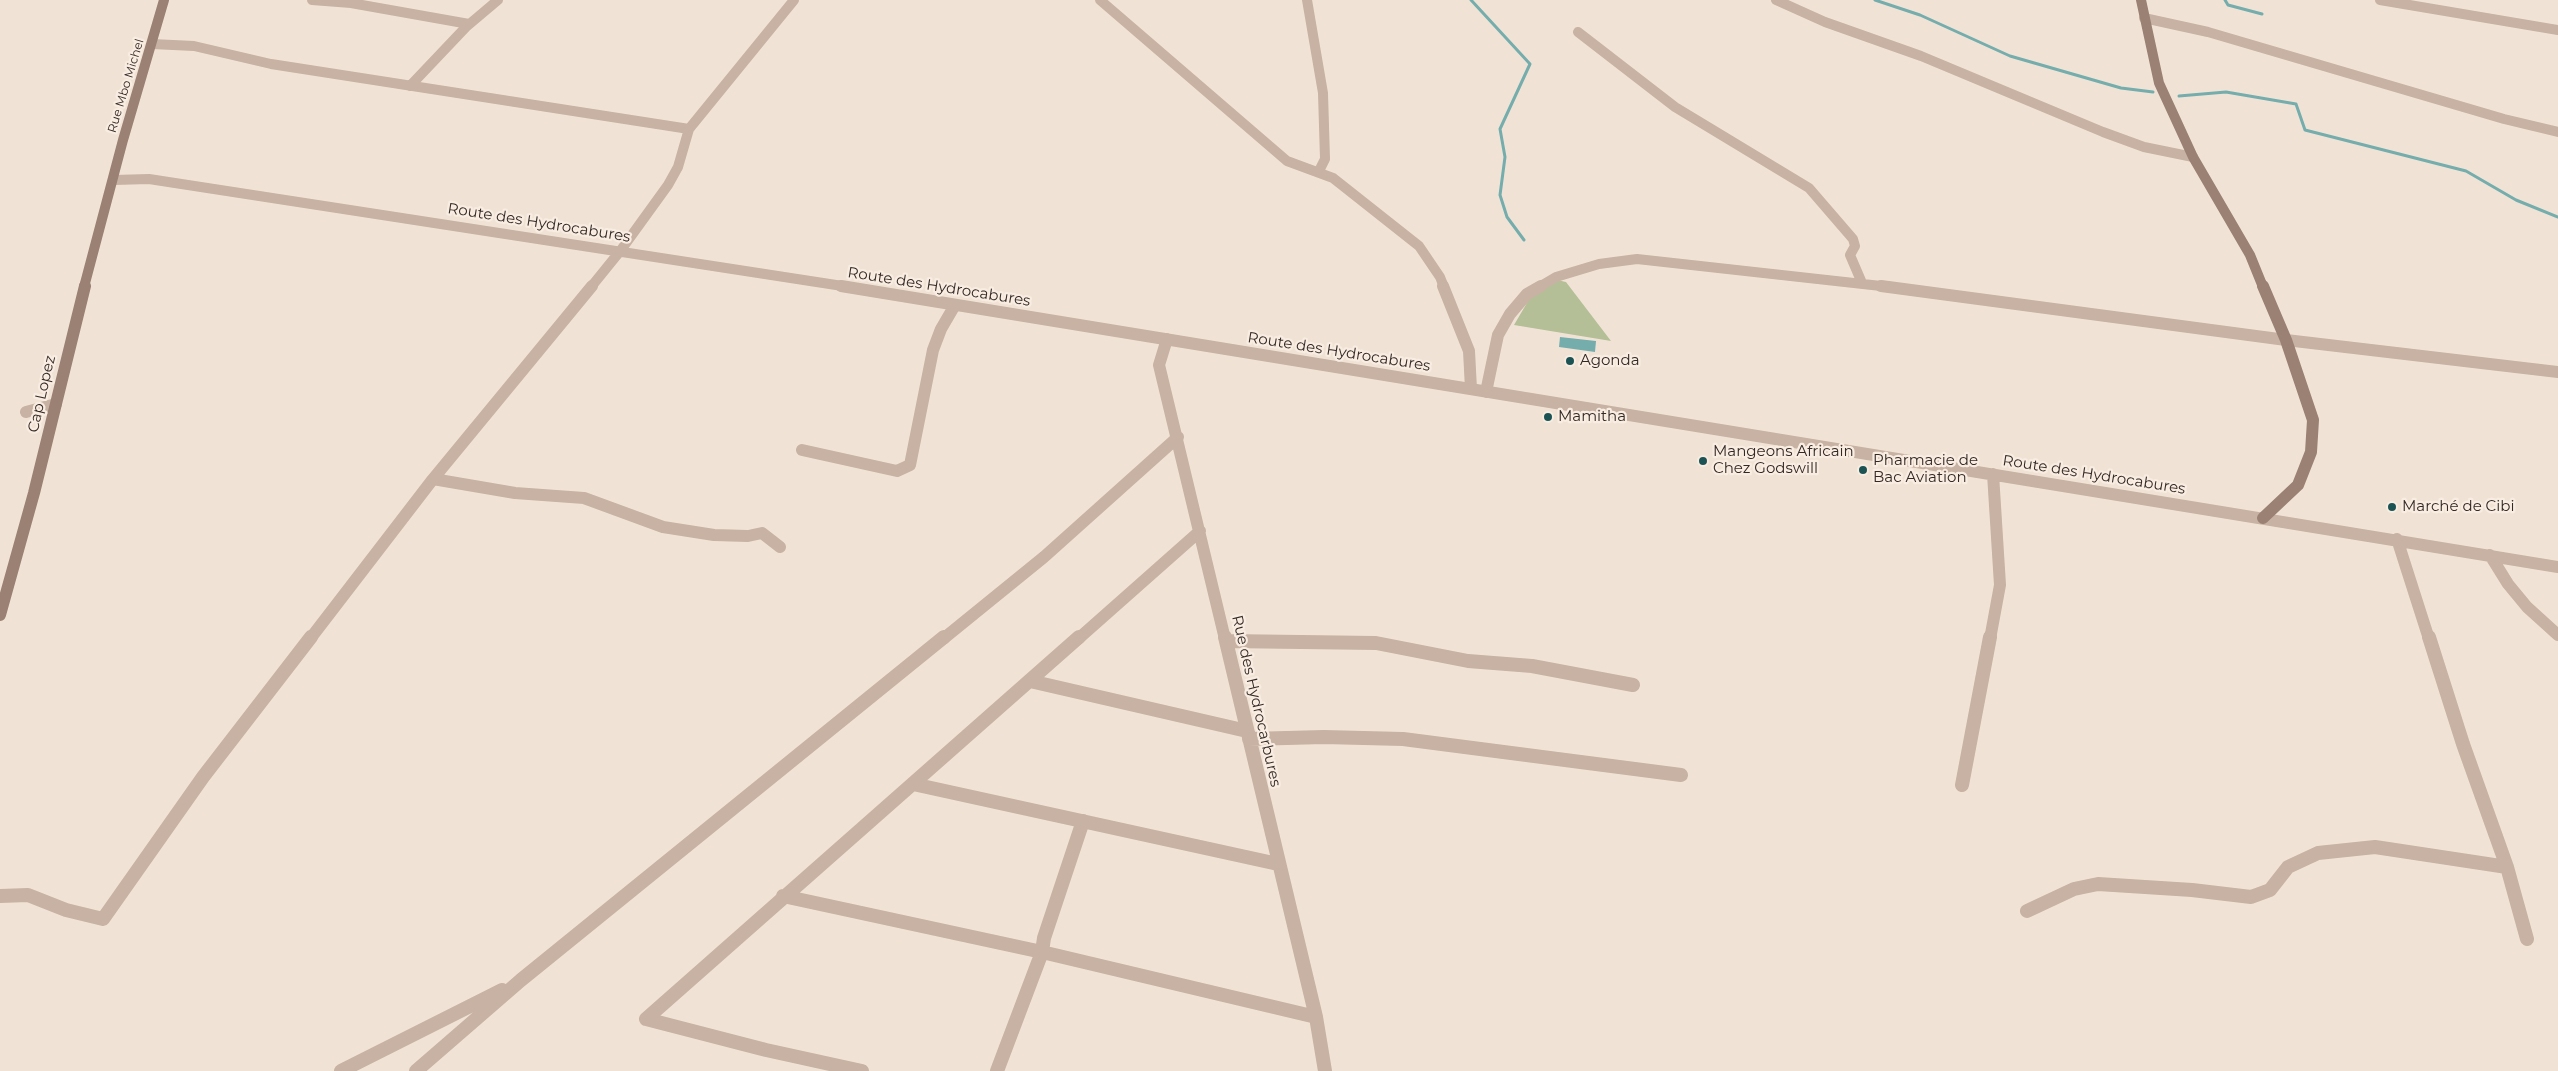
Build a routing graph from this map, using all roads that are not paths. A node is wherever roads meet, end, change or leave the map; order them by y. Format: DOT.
graph roads {
  1 [pos="164,0"];
  2 [pos="312,0"];
  3 [pos="498,0"];
  4 [pos="794,0"];
  5 [pos="1100,0"];
  6 [pos="1307,0"];
  7 [pos="1776,0"];
  8 [pos="2141,0"];
  9 [pos="2380,0"];
  10 [pos="2144,18"];
  11 [pos="469,24"];
  12 [pos="2558,30"];
  13 [pos="1578,32"];
  14 [pos="152,44"];
  15 [pos="410,86"];
  16 [pos="688,129"];
  17 [pos="2558,132"];
  18 [pos="2193,157"];
  19 [pos="1318,171"];
  20 [pos="114,180"];
  21 [pos="621,250"];
  22 [pos="1862,283"];
  23 [pos="955,304"];
  24 [pos="1167,339"];
  25 [pos="2286,340"];
  26 [pos="2558,372"];
  27 [pos="1472,390"];
  28 [pos="1486,392"];
  29 [pos="56,404"];
  30 [pos="26,412"];
  31 [pos="1178,437"];
  32 [pos="802,450"];
  33 [pos="1993,474"];
  34 [pos="433,479"];
  35 [pos="2263,518"];
  36 [pos="1200,531"];
  37 [pos="2397,539"];
  38 [pos="780,547"];
  39 [pos="2490,555"];
  40 [pos="2558,567"];
  41 [pos="0,615"];
  42 [pos="2558,636"];
  43 [pos="1226,641"];
  44 [pos="1030,681"];
  45 [pos="1634,684"];
  46 [pos="1248,735"];
  47 [pos="1681,775"];
  48 [pos="913,784"];
  49 [pos="1962,785"];
  50 [pos="1083,821"];
  51 [pos="1278,864"];
  52 [pos="2507,867"];
  53 [pos="0,896"];
  54 [pos="783,896"];
  55 [pos="2027,911"];
  56 [pos="2527,939"];
  57 [pos="1042,952"];
  58 [pos="521,980"];
  59 [pos="1316,1017"];
  60 [pos="341,1071"];
  61 [pos="416,1071"];
  62 [pos="862,1071"];
  63 [pos="997,1071"];
  64 [pos="1325,1071"];
  1 -- 14 [label="street, Rue Mbo Michel"];
  2 -- 11 [label="street"];
  3 -- 11 [label="street"];
  4 -- 16 [label="street"];
  5 -- 19 [label="street"];
  6 -- 19 [label="street"];
  7 -- 18 [label="street"];
  8 -- 10 [label="street"];
  9 -- 12 [label="street"];
  10 -- 17 [label="street"];
  10 -- 18 [label="street"];
  11 -- 15 [label="street"];
  13 -- 22 [label="street"];
  14 -- 15 [label="street"];
  14 -- 20 [label="street, Rue Mbo Michel"];
  15 -- 16 [label="street"];
  16 -- 21 [label="street"];
  18 -- 25 [label="street"];
  19 -- 27 [label="street"];
  20 -- 21 [label="street, Route des Hydrocabures"];
  20 -- 29 [label="street, Cap Lopez"];
  21 -- 23 [label="street, Route des Hydrocabures"];
  21 -- 34 [label="street"];
  22 -- 25 [label="street"];
  22 -- 28 [label="street"];
  23 -- 24 [label="street, Route des Hydrocabures"];
  23 -- 32 [label="street"];
  24 -- 27 [label="street, Route des Hydrocabures"];
  24 -- 31 [label="street, Rue des Hydrocarbures"];
  25 -- 26 [label="street"];
  25 -- 35 [label="street"];
  27 -- 28 [label="street, Route des Hydrocabures"];
  28 -- 33 [label="street, Route des Hydrocabures"];
  29 -- 30 [label="street"];
  29 -- 41 [label="street, Cap Lopez"];
  31 -- 36 [label="street, Rue des Hydrocarbures"];
  31 -- 58 [label="street"];
  33 -- 35 [label="street, Route des Hydrocabures"];
  33 -- 49 [label="street"];
  34 -- 38 [label="street"];
  34 -- 53 [label="street"];
  35 -- 37 [label="street, Route des Hydrocabures"];
  36 -- 43 [label="street, Rue des Hydrocarbures"];
  36 -- 44 [label="street"];
  37 -- 39 [label="street, Route des Hydrocabures"];
  37 -- 52 [label="street"];
  39 -- 40 [label="street, Route des Hydrocabures"];
  39 -- 42 [label="street"];
  43 -- 45 [label="street"];
  43 -- 46 [label="street, Rue des Hydrocarbures"];
  44 -- 46 [label="street"];
  44 -- 48 [label="street"];
  46 -- 47 [label="street"];
  46 -- 51 [label="street, Rue des Hydrocarbures"];
  48 -- 50 [label="street"];
  48 -- 54 [label="street"];
  50 -- 51 [label="street"];
  50 -- 57 [label="street"];
  51 -- 59 [label="street, Rue des Hydrocarbures"];
  52 -- 55 [label="street"];
  52 -- 56 [label="street"];
  54 -- 57 [label="street"];
  54 -- 62 [label="street"];
  57 -- 59 [label="street"];
  57 -- 63 [label="street"];
  58 -- 60 [label="street"];
  58 -- 61 [label="street"];
  59 -- 64 [label="street, Rue des Hydrocarbures"];
}
